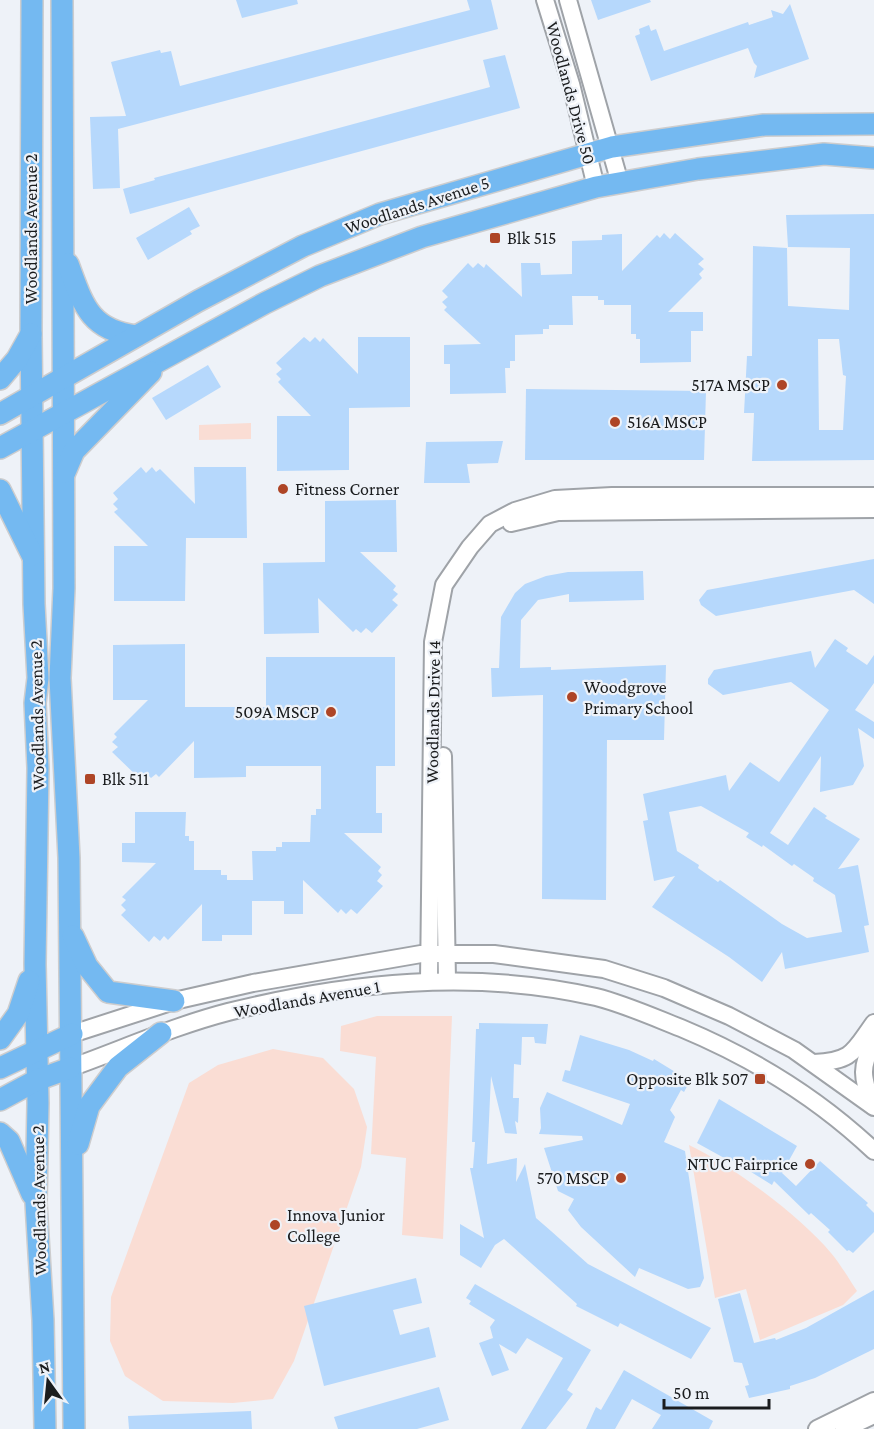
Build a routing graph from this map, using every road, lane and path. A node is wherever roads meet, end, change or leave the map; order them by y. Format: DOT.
graph roads {
  1 [pos="32,0"];
  2 [pos="62,0"];
  3 [pos="546,0"];
  4 [pos="568,0"];
  5 [pos="874,124"];
  6 [pos="612,147"];
  7 [pos="588,152"];
  8 [pos="874,158"];
  9 [pos="620,183"];
  10 [pos="597,187"];
  11 [pos="64,254"];
  12 [pos="32,334"];
  13 [pos="136,336"];
  14 [pos="161,360"];
  15 [pos="0,379"];
  16 [pos="63,380"];
  17 [pos="34,396"];
  18 [pos="63,413"];
  19 [pos="0,414"];
  20 [pos="34,429"];
  21 [pos="0,448"];
  22 [pos="64,476"];
  23 [pos="0,490"];
  24 [pos="874,496"];
  25 [pos="874,509"];
  26 [pos="34,558"];
  27 [pos="69,927"];
  28 [pos="447,953"];
  29 [pos="428,954"];
  30 [pos="35,964"];
  31 [pos="447,980"];
  32 [pos="429,981"];
  33 [pos="174,1001"];
  34 [pos="874,1023"];
  35 [pos="72,1034"];
  36 [pos="162,1034"];
  37 [pos="0,1039"];
  38 [pos="874,1042"];
  39 [pos="35,1051"];
  40 [pos="814,1062"];
  41 [pos="0,1068"];
  42 [pos="70,1068"];
  43 [pos="37,1080"];
  44 [pos="0,1100"];
  45 [pos="873,1106"];
  46 [pos="0,1133"];
  47 [pos="874,1151"];
  48 [pos="71,1167"];
  49 [pos="36,1203"];
  50 [pos="874,1401"];
  51 [pos="874,1415"];
  52 [pos="45,1429"];
  53 [pos="74,1429"];
  54 [pos="817,1429"];
  55 [pos="844,1429"];
  1 -- 12 [label="main road, Woodlands Avenue 2"];
  2 -- 11 [label="main road, Woodlands Avenue 2"];
  3 -- 7 [label="street, Woodlands Drive 50"];
  4 -- 6 [label="street, Woodlands Drive 50"];
  5 -- 6 [label="main road, Woodlands Avenue 5"];
  6 -- 7 [label="main road, Woodlands Avenue 5"];
  6 -- 9 [label="street, Woodlands Drive 50"];
  7 -- 10 [label="street, Woodlands Drive 50"];
  7 -- 13 [label="main road, Woodlands Avenue 5"];
  8 -- 9 [label="main road, Woodlands Avenue 5"];
  9 -- 10 [label="main road, Woodlands Avenue 5"];
  10 -- 14 [label="main road, Woodlands Avenue 5"];
  11 -- 13 [label="main road"];
  11 -- 16 [label="main road, Woodlands Avenue 2"];
  12 -- 15 [label="main road"];
  12 -- 17 [label="main road, Woodlands Avenue 2"];
  13 -- 16 [label="main road, Woodlands Avenue 5"];
  14 -- 18 [label="main road, Woodlands Avenue 5"];
  14 -- 22 [label="main road"];
  16 -- 17 [label="main road, Woodlands Avenue 5"];
  16 -- 18 [label="main road, Woodlands Avenue 2"];
  17 -- 19 [label="main road, Woodlands Avenue 5"];
  17 -- 20 [label="main road, Woodlands Avenue 2"];
  18 -- 20 [label="main road, Woodlands Avenue 5"];
  18 -- 22 [label="main road, Woodlands Avenue 2"];
  20 -- 21 [label="main road, Woodlands Avenue 5"];
  20 -- 26 [label="main road, Woodlands Avenue 2"];
  22 -- 27 [label="main road, Woodlands Avenue 2"];
  23 -- 26 [label="main road"];
  24 -- 29 [label="street, Woodlands Drive 14"];
  25 -- 28 [label="street, Woodlands Drive 14"];
  26 -- 30 [label="main road, Woodlands Avenue 2"];
  27 -- 33 [label="main road"];
  27 -- 35 [label="main road, Woodlands Avenue 2"];
  28 -- 29 [label="street, Woodlands Avenue 1"];
  28 -- 31 [label="street, Woodlands Drive 14"];
  28 -- 40 [label="street, Woodlands Avenue 1"];
  29 -- 32 [label="street, Woodlands Drive 14"];
  29 -- 33 [label="street, Woodlands Avenue 1"];
  30 -- 37 [label="main road"];
  30 -- 39 [label="main road, Woodlands Avenue 2"];
  31 -- 32 [label="street, Woodlands Avenue 1"];
  31 -- 47 [label="street, Woodlands Avenue 1"];
  32 -- 36 [label="street, Woodlands Avenue 1"];
  33 -- 35 [label="street, Woodlands Avenue 1"];
  34 -- 40 [label="street"];
  35 -- 39 [label="main road, Woodlands Avenue 1"];
  35 -- 42 [label="main road, Woodlands Avenue 2"];
  36 -- 42 [label="street, Woodlands Avenue 1"];
  36 -- 48 [label="main road"];
  38 -- 45 [label="street"];
  39 -- 41 [label="main road, Woodlands Avenue 1"];
  39 -- 43 [label="main road, Woodlands Avenue 2"];
  40 -- 45 [label="street, Woodlands Avenue 1"];
  42 -- 43 [label="main road, Woodlands Avenue 1"];
  42 -- 48 [label="main road, Woodlands Avenue 2"];
  43 -- 44 [label="main road, Woodlands Avenue 1"];
  43 -- 49 [label="main road, Woodlands Avenue 2"];
  46 -- 49 [label="main road"];
  48 -- 53 [label="main road, Woodlands Avenue 2"];
  49 -- 52 [label="main road, Woodlands Avenue 2"];
  50 -- 54 [label="street"];
  51 -- 55 [label="street"];
}
